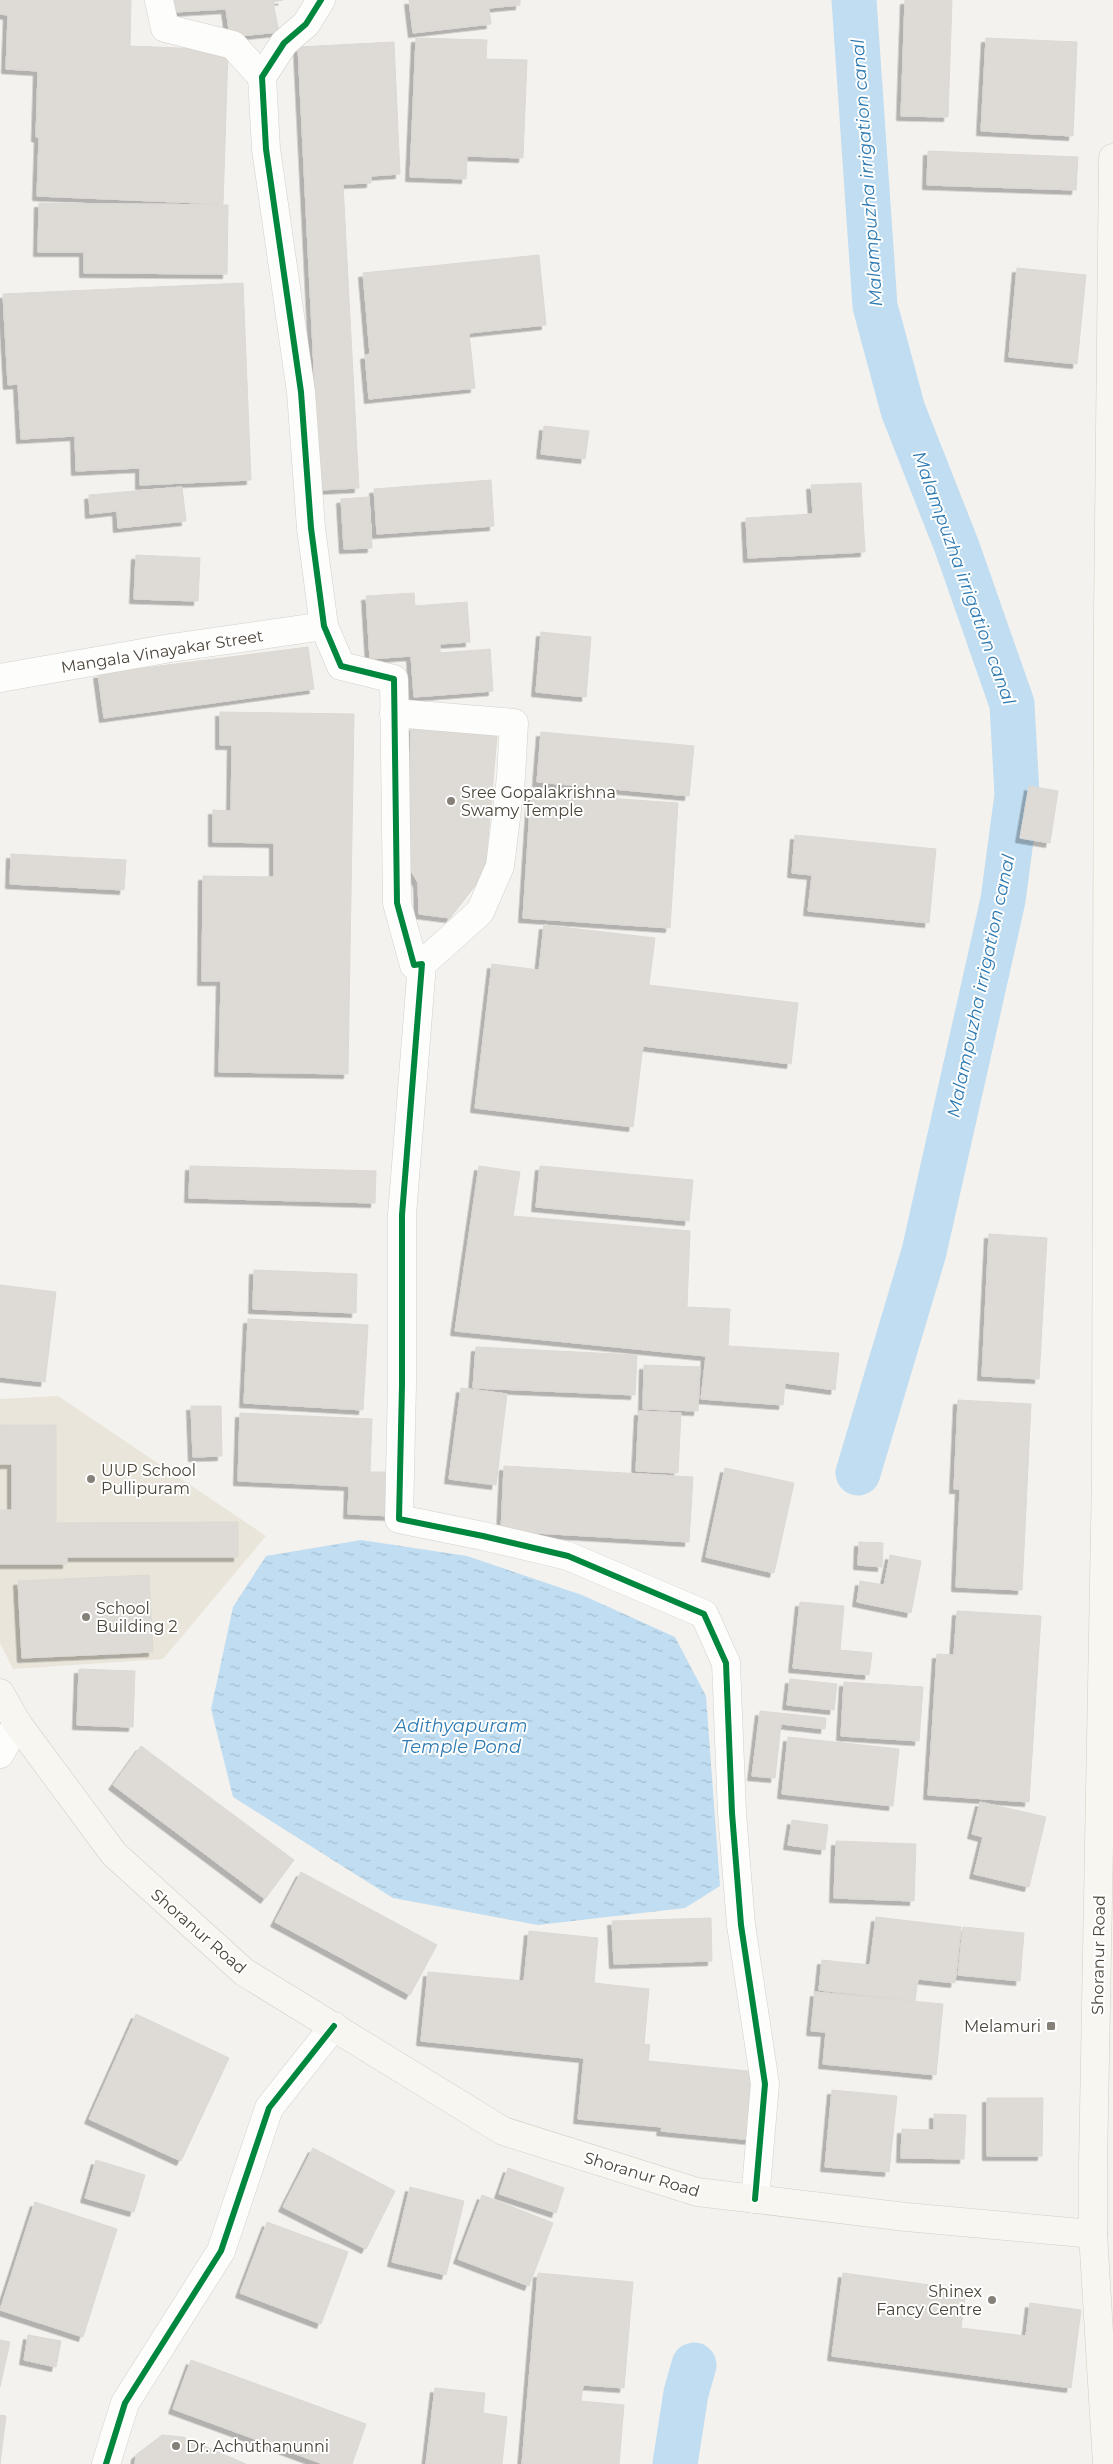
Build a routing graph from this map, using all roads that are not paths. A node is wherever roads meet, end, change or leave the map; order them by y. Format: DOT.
graph roads {
  1 [pos="159,0"];
  2 [pos="321,0"];
  3 [pos="262,77"];
  4 [pos="1113,158"];
  5 [pos="324,626"];
  6 [pos="0,678"];
  7 [pos="394,713"];
  8 [pos="422,964"];
  9 [pos="0,1693"];
  10 [pos="17,1723"];
  11 [pos="0,1754"];
  12 [pos="334,2026"];
  13 [pos="754,2199"];
  14 [pos="1093,2234"];
  15 [pos="1105,2312"];
  16 [pos="106,2464"];
  17 [pos="1107,2464"];
  1 -- 3 [label="street"];
  2 -- 3 [label="street"];
  3 -- 5 [label="street"];
  4 -- 14 [label="main road, Shoranur Road"];
  5 -- 6 [label="street, Mangala Vinayakar Street"];
  5 -- 7 [label="street"];
  7 -- 8 [label="street"];
  7 -- 8 [label="street"];
  8 -- 13 [label="street"];
  9 -- 10 [label="main road, Shoranur Road"];
  10 -- 11 [label="street"];
  10 -- 12 [label="main road, Shoranur Road"];
  12 -- 13 [label="main road, Shoranur Road"];
  12 -- 16 [label="street"];
  13 -- 14 [label="main road, Shoranur Road"];
  14 -- 15 [label="main road"];
  15 -- 17 [label="main road"];
}
